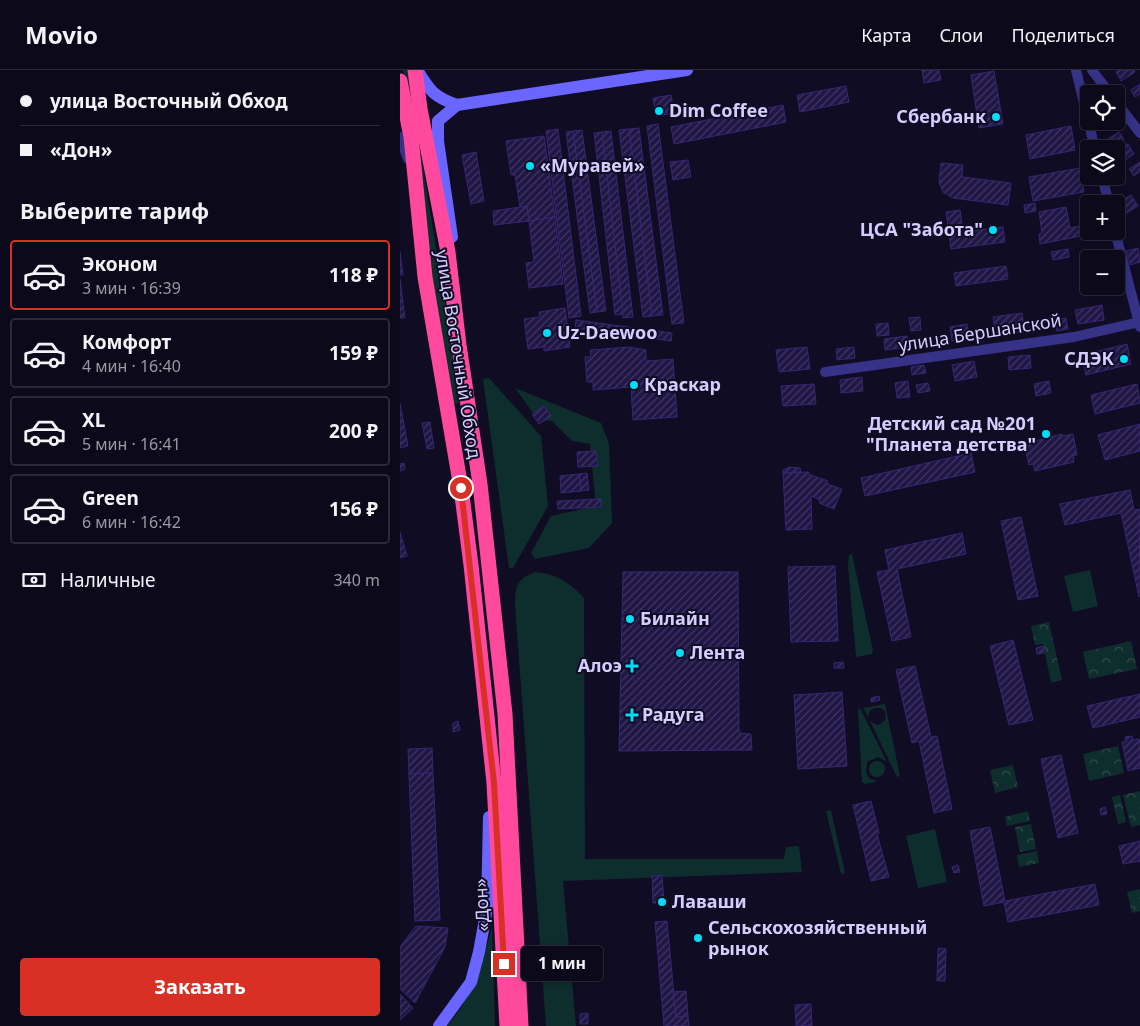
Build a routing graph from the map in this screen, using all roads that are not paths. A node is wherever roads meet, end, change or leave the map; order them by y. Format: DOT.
graph roads {
  1 [pos="416,70"];
  2 [pos="687,70"];
  3 [pos="1076,70"];
  4 [pos="1092,70"];
  5 [pos="400,81"];
  6 [pos="1103,85"];
  7 [pos="458,105"];
  8 [pos="1125,114"];
  9 [pos="1140,133"];
  10 [pos="400,137"];
  11 [pos="1093,140"];
  12 [pos="419,199"];
  13 [pos="1118,240"];
  14 [pos="448,252"];
  15 [pos="1139,325"];
  16 [pos="825,372"];
  17 [pos="507,756"];
  18 [pos="494,783"];
  19 [pos="518,943"];
  20 [pos="439,1026"];
  21 [pos="507,1026"];
  22 [pos="521,1026"];
  23 [pos="528,1026"];
  1 -- 7 [label="street"];
  1 -- 14 [label="highway, улица Восточный Обход"];
  2 -- 7 [label="street"];
  3 -- 11 [label="street"];
  4 -- 6 [label="street"];
  5 -- 12 [label="highway, улица Восточный Обход"];
  7 -- 14 [label="street"];
  8 -- 9 [label="street"];
  10 -- 12 [label="street"];
  12 -- 18 [label="highway, улица Восточный Обход"];
  13 -- 15 [label="street"];
  14 -- 17 [label="highway, улица Восточный Обход"];
  15 -- 16 [label="street, улица Бершанской"];
  17 -- 19 [label="highway, «Дон»"];
  18 -- 20 [label="street"];
  18 -- 21 [label="highway, «Дон»"];
  19 -- 22 [label="highway, «Дон»"];
  19 -- 23 [label="street"];
}
